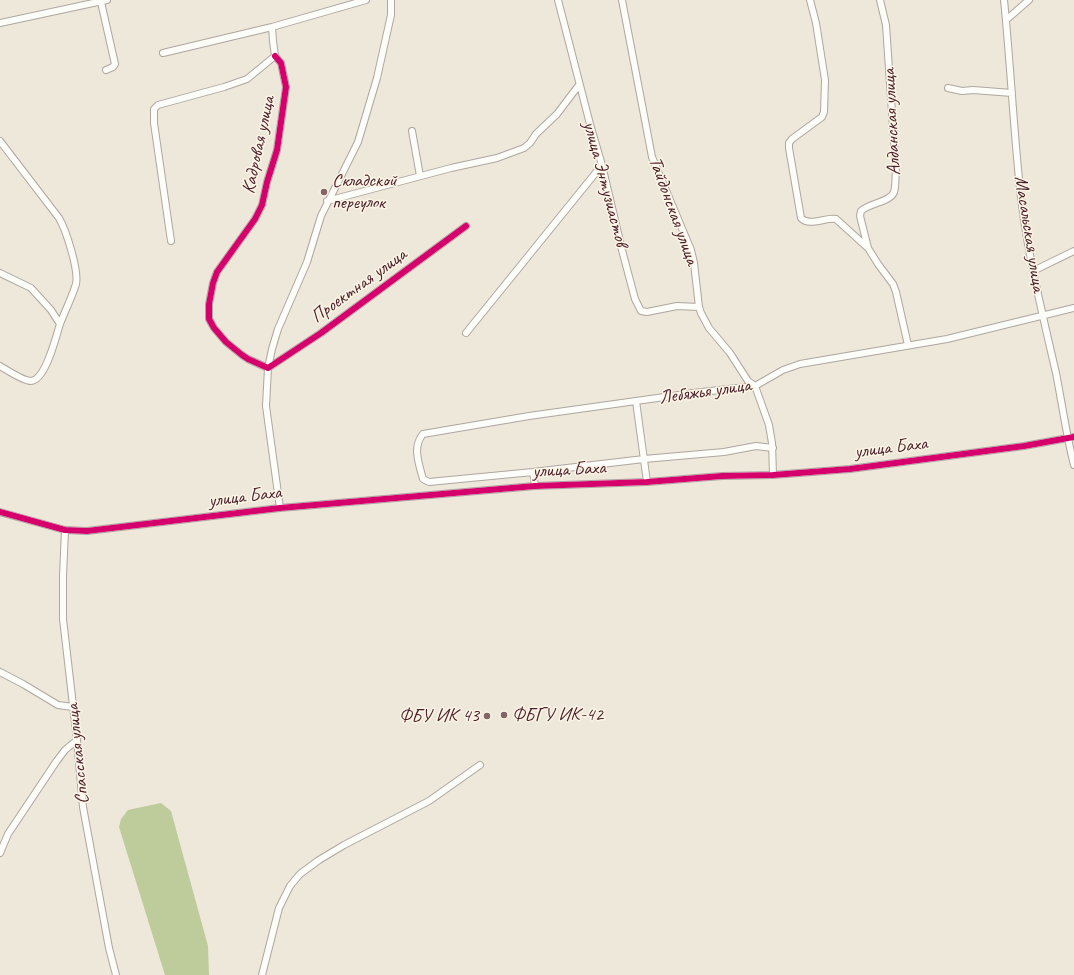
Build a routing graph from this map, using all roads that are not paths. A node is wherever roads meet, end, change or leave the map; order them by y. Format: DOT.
graph roads {
  1 [pos="366,0"];
  2 [pos="391,0"];
  3 [pos="558,0"];
  4 [pos="622,0"];
  5 [pos="810,0"];
  6 [pos="880,0"];
  7 [pos="1004,0"];
  8 [pos="1029,0"];
  9 [pos="104,1"];
  10 [pos="1006,20"];
  11 [pos="0,23"];
  12 [pos="272,27"];
  13 [pos="164,53"];
  14 [pos="275,56"];
  15 [pos="106,70"];
  16 [pos="579,85"];
  17 [pos="948,88"];
  18 [pos="1012,93"];
  19 [pos="412,131"];
  20 [pos="0,141"];
  21 [pos="602,165"];
  22 [pos="420,176"];
  23 [pos="327,201"];
  24 [pos="466,226"];
  25 [pos="171,241"];
  26 [pos="868,248"];
  27 [pos="1074,251"];
  28 [pos="1033,271"];
  29 [pos="0,274"];
  30 [pos="699,307"];
  31 [pos="1074,308"];
  32 [pos="1043,315"];
  33 [pos="60,324"];
  34 [pos="466,333"];
  35 [pos="908,345"];
  36 [pos="0,366"];
  37 [pos="268,368"];
  38 [pos="755,386"];
  39 [pos="636,401"];
  40 [pos="1074,437"];
  41 [pos="1067,439"];
  42 [pos="772,448"];
  43 [pos="644,459"];
  44 [pos="1074,465"];
  45 [pos="533,472"];
  46 [pos="773,475"];
  47 [pos="647,482"];
  48 [pos="535,486"];
  49 [pos="280,508"];
  50 [pos="0,512"];
  51 [pos="65,530"];
  52 [pos="0,672"];
  53 [pos="73,707"];
  54 [pos="77,740"];
  55 [pos="480,765"];
  56 [pos="0,853"];
  57 [pos="116,975"];
  58 [pos="262,975"];
  1 -- 12 [label="street"];
  2 -- 23 [label="street"];
  3 -- 16 [label="street, улица Энтузиастов"];
  4 -- 30 [label="street, Тайдонская улица"];
  5 -- 26 [label="street"];
  6 -- 26 [label="street, Алданская улица"];
  7 -- 10 [label="street, Масальская улица"];
  8 -- 10 [label="street"];
  9 -- 11 [label="street"];
  9 -- 15 [label="street"];
  10 -- 18 [label="street, Масальская улица"];
  12 -- 13 [label="street"];
  12 -- 14 [label="street, Кадровая улица"];
  14 -- 25 [label="street, Кадровая улица"];
  14 -- 37 [label="street, Кадровая улица"];
  16 -- 21 [label="street, улица Энтузиастов"];
  16 -- 22 [label="street"];
  17 -- 18 [label="street"];
  18 -- 28 [label="street, Масальская улица"];
  19 -- 22 [label="street"];
  20 -- 33 [label="street"];
  21 -- 30 [label="street, улица Энтузиастов"];
  21 -- 34 [label="street"];
  22 -- 23 [label="street"];
  23 -- 37 [label="street"];
  24 -- 37 [label="street, Проектная улица"];
  26 -- 35 [label="street"];
  27 -- 28 [label="street"];
  28 -- 32 [label="street, Масальская улица"];
  29 -- 33 [label="street"];
  30 -- 38 [label="street, Тайдонская улица"];
  31 -- 32 [label="street, Лебяжья улица"];
  32 -- 35 [label="street, Лебяжья улица"];
  32 -- 41 [label="street, Масальская улица"];
  33 -- 36 [label="street"];
  35 -- 38 [label="street, Лебяжья улица"];
  37 -- 49 [label="street"];
  38 -- 39 [label="street, Лебяжья улица"];
  38 -- 42 [label="street, Тайдонская улица"];
  39 -- 43 [label="street"];
  39 -- 45 [label="street, Лебяжья улица"];
  40 -- 41 [label="street, улица Баха"];
  41 -- 44 [label="street, Масальская улица"];
  41 -- 46 [label="street, улица Баха"];
  42 -- 43 [label="street"];
  42 -- 46 [label="street, Тайдонская улица"];
  43 -- 45 [label="street"];
  43 -- 47 [label="street"];
  45 -- 48 [label="street"];
  46 -- 47 [label="street, улица Баха"];
  47 -- 48 [label="street, улица Баха"];
  48 -- 49 [label="street, улица Баха"];
  49 -- 51 [label="street, улица Баха"];
  50 -- 51 [label="street, улица Баха"];
  51 -- 53 [label="street, Спасская улица"];
  52 -- 53 [label="street"];
  53 -- 54 [label="street, Спасская улица"];
  54 -- 56 [label="street"];
  54 -- 57 [label="street, Спасская улица"];
  55 -- 58 [label="street"];
}
